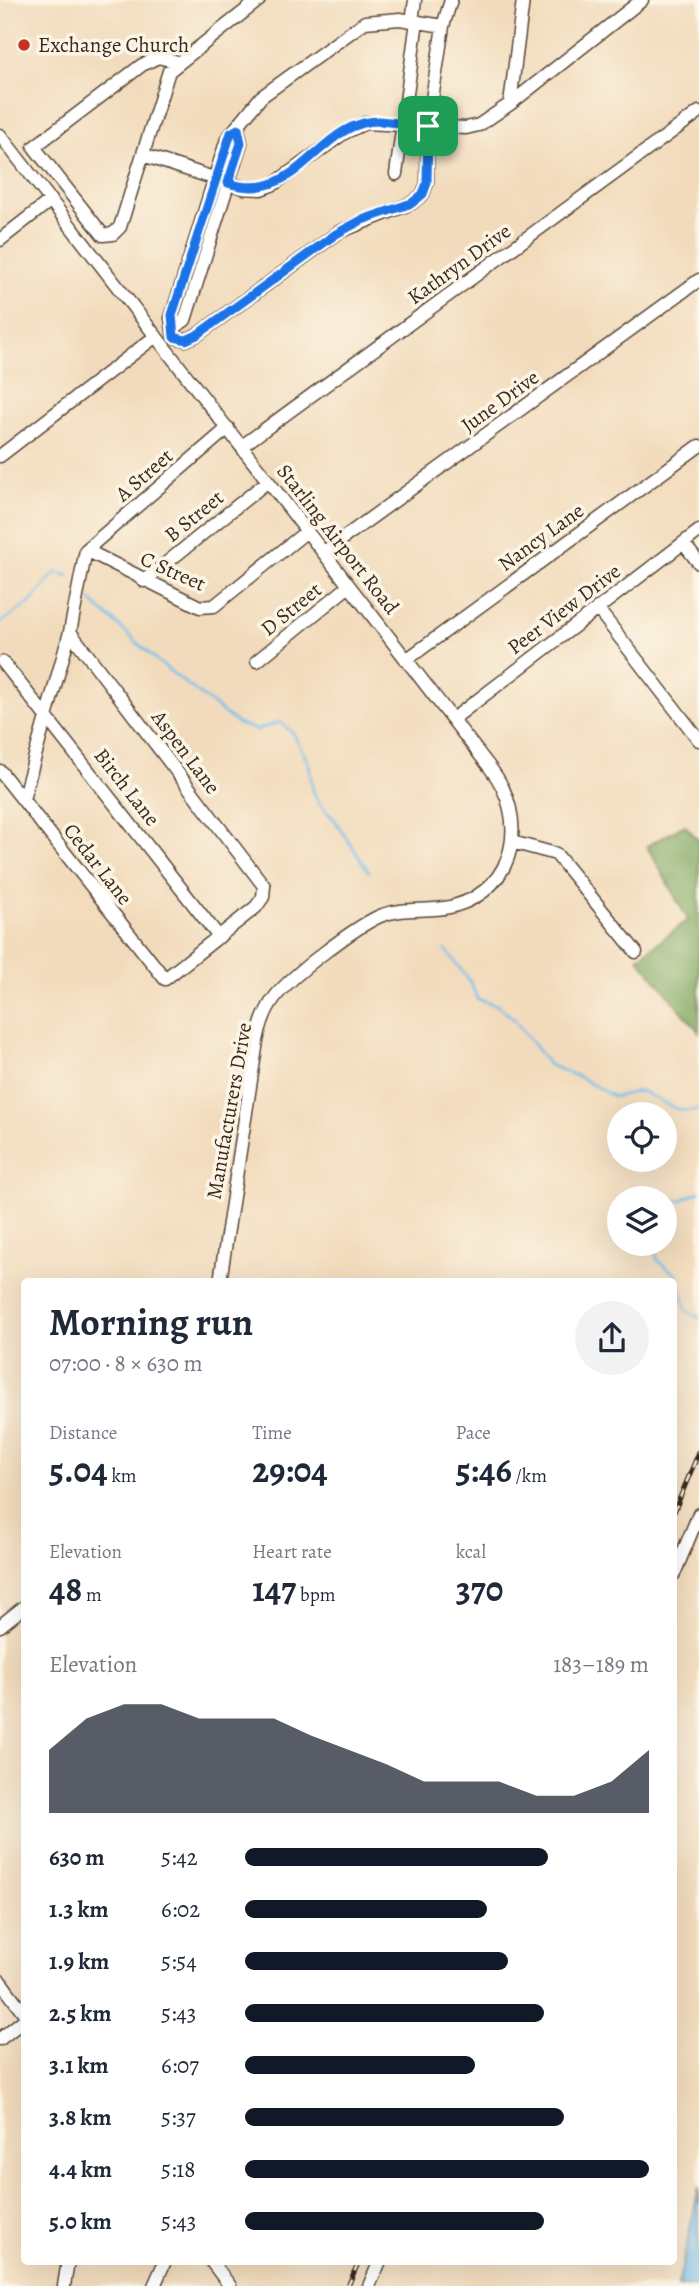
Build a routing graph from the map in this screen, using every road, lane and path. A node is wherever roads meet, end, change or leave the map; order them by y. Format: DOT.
graph roads {
  1 [pos="259,0"];
  2 [pos="415,0"];
  3 [pos="451,0"];
  4 [pos="523,0"];
  5 [pos="642,0"];
  6 [pos="415,21"];
  7 [pos="443,26"];
  8 [pos="178,62"];
  9 [pos="510,104"];
  10 [pos="699,112"];
  11 [pos="405,124"];
  12 [pos="428,126"];
  13 [pos="238,129"];
  14 [pos="0,135"];
  15 [pos="143,155"];
  16 [pos="396,174"];
  17 [pos="214,178"];
  18 [pos="228,183"];
  19 [pos="51,200"];
  20 [pos="0,240"];
  21 [pos="699,281"];
  22 [pos="174,332"];
  23 [pos="160,341"];
  24 [pos="228,428"];
  25 [pos="242,446"];
  26 [pos="699,446"];
  27 [pos="0,456"];
  28 [pos="268,481"];
  29 [pos="307,531"];
  30 [pos="699,531"];
  31 [pos="683,543"];
  32 [pos="86,550"];
  33 [pos="324,552"];
  34 [pos="699,563"];
  35 [pos="144,581"];
  36 [pos="349,586"];
  37 [pos="597,608"];
  38 [pos="70,632"];
  39 [pos="407,660"];
  40 [pos="3,662"];
  41 [pos="257,662"];
  42 [pos="46,716"];
  43 [pos="453,719"];
  44 [pos="699,740"];
  45 [pos="0,771"];
  46 [pos="23,799"];
  47 [pos="512,842"];
  48 [pos="219,937"];
  49 [pos="636,952"];
  50 [pos="220,1278"];
  51 [pos="699,1514"];
  52 [pos="677,1567"];
  53 [pos="21,1609"];
  54 [pos="0,1626"];
  55 [pos="0,1981"];
  56 [pos="21,2009"];
  57 [pos="21,2022"];
  58 [pos="0,2039"];
  59 [pos="67,2265"];
  60 [pos="162,2265"];
  61 [pos="214,2265"];
  62 [pos="378,2265"];
  63 [pos="64,2286"];
  64 [pos="154,2286"];
  65 [pos="230,2286"];
  66 [pos="369,2286"];
  1 -- 8 [label="street"];
  2 -- 6 [label="street"];
  3 -- 7 [label="street"];
  4 -- 9 [label="street"];
  5 -- 9 [label="street"];
  6 -- 7 [label="street"];
  6 -- 11 [label="street"];
  6 -- 13 [label="street"];
  7 -- 12 [label="street"];
  8 -- 15 [label="street"];
  8 -- 15 [label="street"];
  9 -- 12 [label="street"];
  10 -- 25 [label="street, Kathryn Drive"];
  11 -- 12 [label="street"];
  11 -- 16 [label="street"];
  11 -- 18 [label="street"];
  12 -- 22 [label="street"];
  13 -- 17 [label="street"];
  13 -- 18 [label="street"];
  14 -- 19 [label="street, Starling Airport Road"];
  15 -- 17 [label="street"];
  17 -- 18 [label="street"];
  17 -- 22 [label="street"];
  18 -- 22 [label="street"];
  19 -- 20 [label="street"];
  19 -- 23 [label="street, Starling Airport Road"];
  21 -- 33 [label="street, June Drive"];
  22 -- 23 [label="street"];
  23 -- 24 [label="street, Starling Airport Road"];
  23 -- 27 [label="street"];
  24 -- 25 [label="street, Starling Airport Road"];
  24 -- 32 [label="street, A Street"];
  25 -- 28 [label="street, Starling Airport Road"];
  26 -- 39 [label="street, Nancy Lane"];
  28 -- 29 [label="street, Starling Airport Road"];
  28 -- 35 [label="street, B Street"];
  29 -- 33 [label="street, Starling Airport Road"];
  29 -- 35 [label="street, C Street"];
  30 -- 31 [label="street, Peer View Drive"];
  31 -- 34 [label="street"];
  31 -- 37 [label="street, Peer View Drive"];
  32 -- 35 [label="street, C Street"];
  32 -- 38 [label="street"];
  33 -- 36 [label="street, Starling Airport Road"];
  36 -- 39 [label="street, Starling Airport Road"];
  36 -- 41 [label="street, D Street"];
  37 -- 43 [label="street, Peer View Drive"];
  37 -- 44 [label="street"];
  38 -- 42 [label="street"];
  38 -- 48 [label="street, Aspen Lane"];
  39 -- 43 [label="street, Starling Airport Road"];
  40 -- 42 [label="street, Birch Lane"];
  42 -- 46 [label="street"];
  42 -- 48 [label="street, Birch Lane"];
  43 -- 47 [label="street, Starling Airport Road"];
  45 -- 46 [label="street, Cedar Lane"];
  46 -- 48 [label="street, Cedar Lane"];
  47 -- 49 [label="street"];
  47 -- 50 [label="street, Manufacturers Drive"];
  51 -- 52 [label="street"];
  53 -- 54 [label="street"];
  55 -- 56 [label="street"];
  57 -- 58 [label="street"];
  59 -- 63 [label="street"];
  60 -- 64 [label="street"];
  61 -- 65 [label="street"];
  62 -- 66 [label="street"];
}
